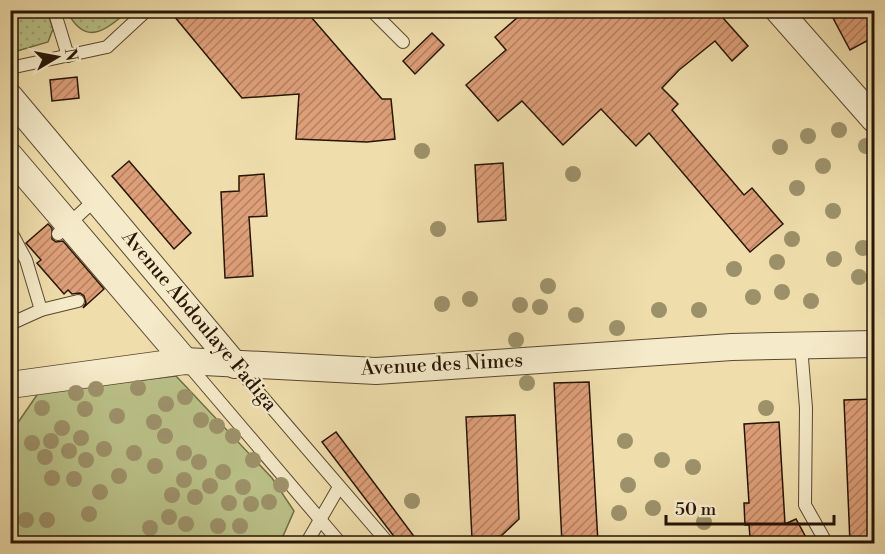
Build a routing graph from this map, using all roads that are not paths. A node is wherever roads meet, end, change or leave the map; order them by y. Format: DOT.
graph roads {
  1 [pos="54,10"];
  2 [pos="147,10"];
  3 [pos="371,10"];
  4 [pos="778,10"];
  5 [pos="403,42"];
  6 [pos="68,56"];
  7 [pos="10,69"];
  8 [pos="10,97"];
  9 [pos="874,118"];
  10 [pos="10,156"];
  11 [pos="97,198"];
  12 [pos="63,229"];
  13 [pos="10,230"];
  14 [pos="169,287"];
  15 [pos="78,301"];
  16 [pos="41,310"];
  17 [pos="143,312"];
  18 [pos="10,324"];
  19 [pos="874,344"];
  20 [pos="801,346"];
  21 [pos="185,361"];
  22 [pos="235,364"];
  23 [pos="13,390"];
  24 [pos="339,486"];
  25 [pos="320,519"];
  26 [pos="306,543"];
  27 [pos="341,543"];
  28 [pos="389,543"];
  29 [pos="827,543"];
  1 -- 6 [label="lane"];
  2 -- 6 [label="lane"];
  3 -- 5 [label="lane"];
  4 -- 9 [label="street"];
  6 -- 7 [label="lane"];
  8 -- 11 [label="street, Avenue Abdoulaye Fadiga"];
  10 -- 12 [label="street, Avenue Abdoulaye Fadiga"];
  11 -- 12 [label="lane"];
  11 -- 14 [label="street, Avenue Abdoulaye Fadiga"];
  12 -- 17 [label="street, Avenue Abdoulaye Fadiga"];
  13 -- 16 [label="lane"];
  14 -- 17 [label="street"];
  14 -- 22 [label="street, Avenue Abdoulaye Fadiga"];
  15 -- 16 [label="lane"];
  16 -- 18 [label="lane"];
  17 -- 21 [label="street, Avenue Abdoulaye Fadiga"];
  19 -- 20 [label="street, Avenue des Nimes"];
  20 -- 22 [label="street, Avenue des Nimes"];
  20 -- 29 [label="lane"];
  21 -- 22 [label="street, Avenue des Nimes"];
  21 -- 23 [label="street, Avenue des Nimes"];
  21 -- 25 [label="lane, Avenue Abdoulaye Fadiga"];
  22 -- 24 [label="lane, Avenue Abdoulaye Fadiga"];
  24 -- 25 [label="lane"];
  24 -- 28 [label="lane, Avenue Abdoulaye Fadiga"];
  25 -- 26 [label="lane"];
  25 -- 27 [label="lane, Avenue Abdoulaye Fadiga"];
}
